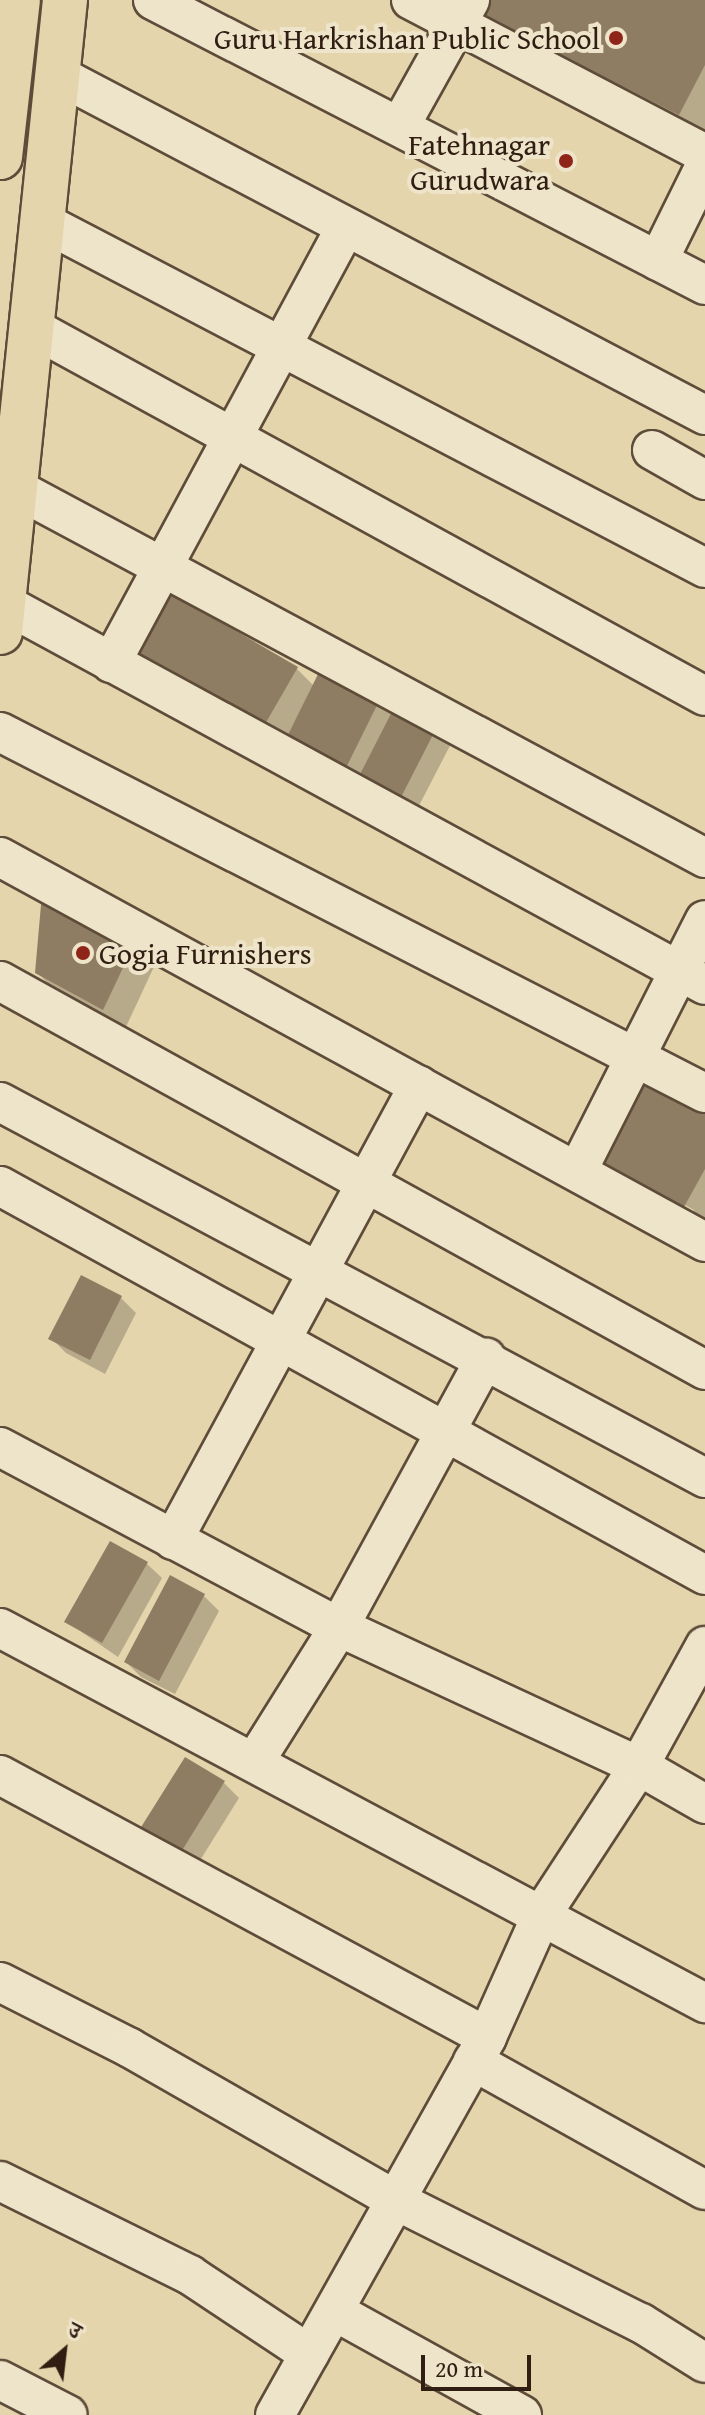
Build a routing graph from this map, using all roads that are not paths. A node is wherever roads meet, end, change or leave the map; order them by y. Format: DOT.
graph roads {
  1 [pos="18,0"];
  2 [pos="65,0"];
  3 [pos="153,0"];
  4 [pos="411,0"];
  5 [pos="464,12"];
  6 [pos="56,74"];
  7 [pos="4,83"];
  8 [pos="400,126"];
  9 [pos="702,147"];
  10 [pos="0,157"];
  11 [pos="41,221"];
  12 [pos="345,229"];
  13 [pos="658,261"];
  14 [pos="705,285"];
  15 [pos="31,327"];
  16 [pos="282,345"];
  17 [pos="705,415"];
  18 [pos="233,437"];
  19 [pos="652,450"];
  20 [pos="705,480"];
  21 [pos="15,488"];
  22 [pos="164,567"];
  23 [pos="705,568"];
  24 [pos="2,618"];
  25 [pos="111,663"];
  26 [pos="705,696"];
  27 [pos="0,732"];
  28 [pos="0,857"];
  29 [pos="705,858"];
  30 [pos="705,920"];
  31 [pos="692,978"];
  32 [pos="0,981"];
  33 [pos="636,1057"];
  34 [pos="419,1085"];
  35 [pos="705,1093"];
  36 [pos="0,1102"];
  37 [pos="578,1170"];
  38 [pos="363,1184"];
  39 [pos="0,1186"];
  40 [pos="705,1242"];
  41 [pos="319,1273"];
  42 [pos="282,1344"];
  43 [pos="486,1357"];
  44 [pos="705,1370"];
  45 [pos="445,1434"];
  46 [pos="0,1447"];
  47 [pos="705,1478"];
  48 [pos="173,1540"];
  49 [pos="705,1575"];
  50 [pos="339,1627"];
  51 [pos="0,1628"];
  52 [pos="705,1646"];
  53 [pos="255,1761"];
  54 [pos="639,1766"];
  55 [pos="0,1775"];
  56 [pos="705,1804"];
  57 [pos="542,1914"];
  58 [pos="0,1982"];
  59 [pos="705,2003"];
  60 [pos="480,2049"];
  61 [pos="0,2181"];
  62 [pos="705,2190"];
  63 [pos="395,2200"];
  64 [pos="334,2311"];
  65 [pos="309,2354"];
  66 [pos="705,2363"];
  67 [pos="0,2380"];
  68 [pos="288,2411"];
  69 [pos="68,2415"];
  70 [pos="522,2415"];
  1 -- 7 [label="main road"];
  2 -- 6 [label="main road"];
  3 -- 8 [label="street"];
  4 -- 5 [label="street"];
  5 -- 8 [label="street"];
  5 -- 9 [label="street"];
  6 -- 11 [label="main road"];
  6 -- 12 [label="street"];
  7 -- 10 [label="main road"];
  8 -- 13 [label="street"];
  9 -- 13 [label="street"];
  11 -- 15 [label="main road"];
  11 -- 16 [label="street"];
  12 -- 16 [label="street"];
  12 -- 17 [label="street"];
  13 -- 14 [label="street"];
  15 -- 18 [label="street"];
  15 -- 21 [label="main road"];
  16 -- 18 [label="street"];
  16 -- 23 [label="street"];
  18 -- 22 [label="street"];
  18 -- 26 [label="street"];
  19 -- 20 [label="street"];
  21 -- 22 [label="street"];
  21 -- 24 [label="main road"];
  22 -- 25 [label="street"];
  22 -- 29 [label="street"];
  24 -- 25 [label="street"];
  25 -- 31 [label="street"];
  27 -- 33 [label="street"];
  28 -- 34 [label="street"];
  30 -- 31 [label="street"];
  31 -- 33 [label="street"];
  32 -- 38 [label="street"];
  33 -- 35 [label="street"];
  33 -- 37 [label="street"];
  34 -- 37 [label="street"];
  34 -- 38 [label="street"];
  36 -- 41 [label="street"];
  37 -- 40 [label="street"];
  38 -- 41 [label="street"];
  38 -- 44 [label="street"];
  39 -- 42 [label="street"];
  41 -- 42 [label="street"];
  41 -- 43 [label="street"];
  42 -- 45 [label="street"];
  42 -- 48 [label="street"];
  43 -- 45 [label="street"];
  43 -- 47 [label="street"];
  45 -- 49 [label="street"];
  45 -- 50 [label="street"];
  46 -- 48 [label="street"];
  48 -- 50 [label="street"];
  50 -- 53 [label="street"];
  50 -- 54 [label="street"];
  51 -- 53 [label="street"];
  52 -- 54 [label="street"];
  53 -- 57 [label="street"];
  54 -- 56 [label="street"];
  54 -- 57 [label="street"];
  55 -- 60 [label="street"];
  57 -- 59 [label="street"];
  57 -- 60 [label="street"];
  58 -- 63 [label="street"];
  60 -- 62 [label="street"];
  60 -- 63 [label="street"];
  61 -- 65 [label="street"];
  63 -- 64 [label="street"];
  63 -- 66 [label="street"];
  64 -- 65 [label="street"];
  64 -- 70 [label="street"];
  65 -- 68 [label="street"];
  67 -- 69 [label="street"];
}
